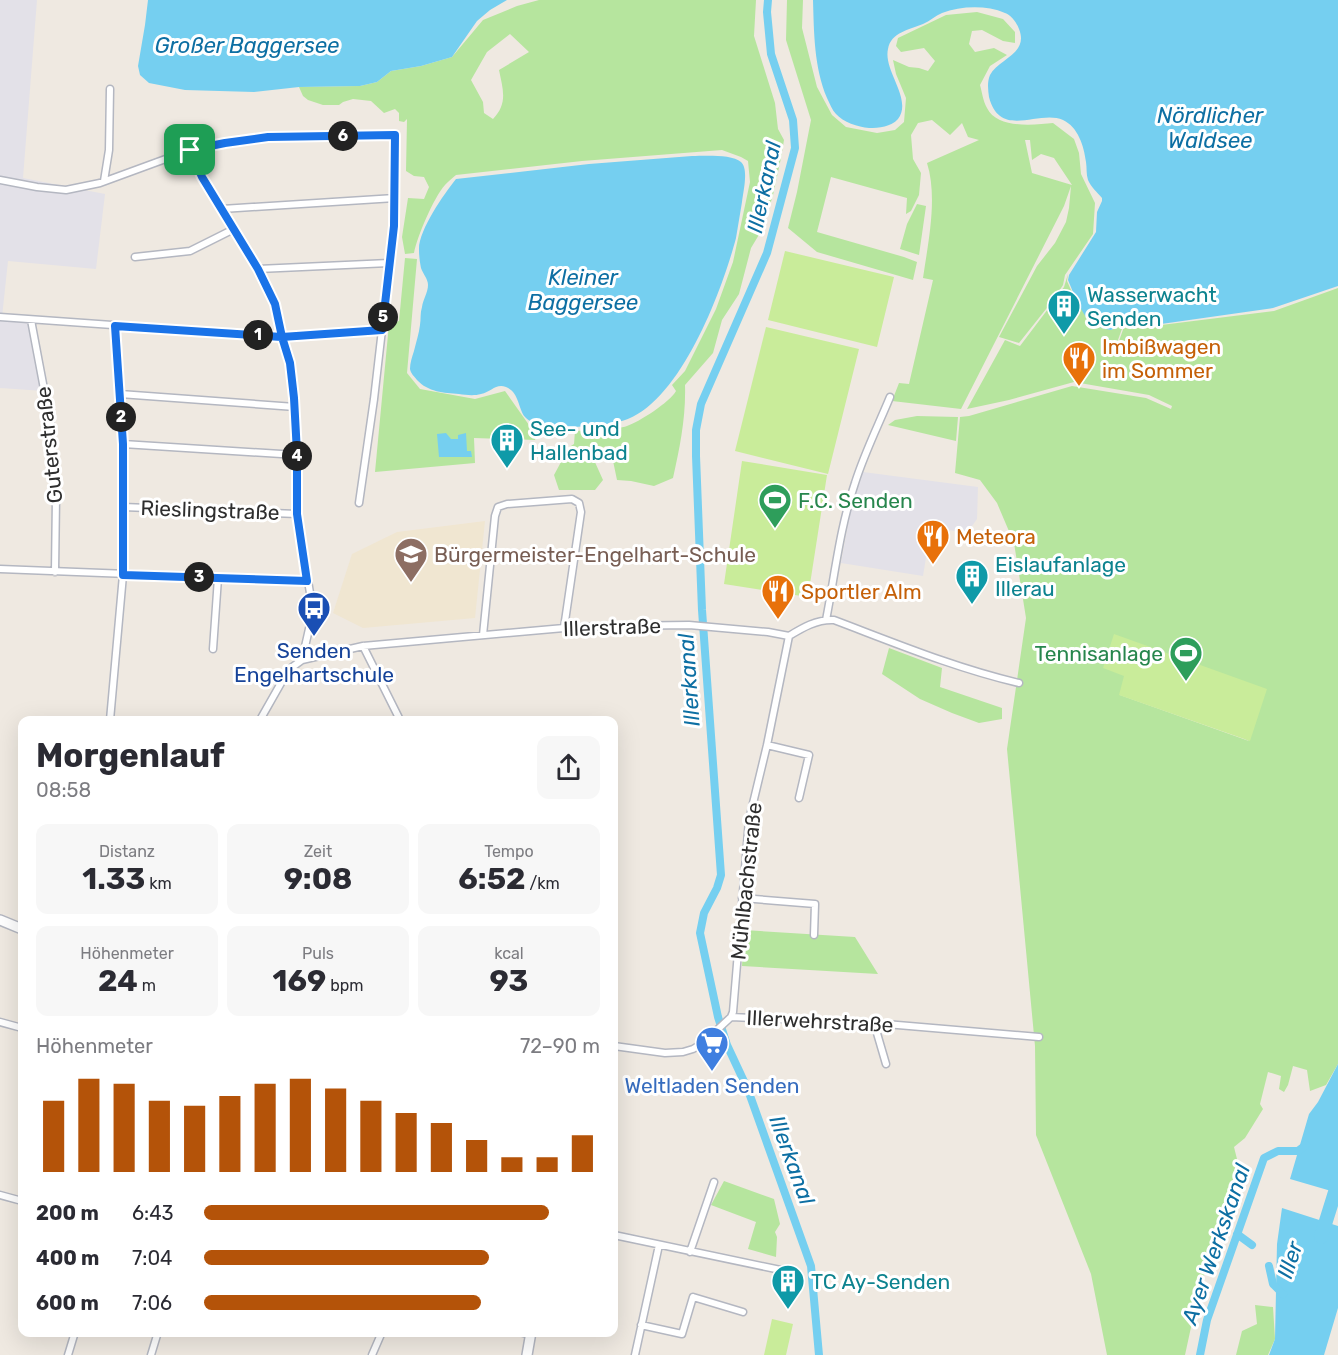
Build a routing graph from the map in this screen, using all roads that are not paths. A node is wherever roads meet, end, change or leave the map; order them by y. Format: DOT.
graph roads {
  1 [pos="110,89"];
  2 [pos="190,150"];
  3 [pos="0,180"];
  4 [pos="104,181"];
  5 [pos="395,198"];
  6 [pos="222,209"];
  7 [pos="234,229"];
  8 [pos="135,257"];
  9 [pos="389,263"];
  10 [pos="258,269"];
  11 [pos="0,317"];
  12 [pos="31,320"];
  13 [pos="115,326"];
  14 [pos="382,330"];
  15 [pos="282,337"];
  16 [pos="120,394"];
  17 [pos="890,397"];
  18 [pos="295,407"];
  19 [pos="123,444"];
  20 [pos="297,456"];
  21 [pos="359,503"];
  22 [pos="123,507"];
  23 [pos="297,514"];
  24 [pos="0,569"];
  25 [pos="55,572"];
  26 [pos="123,575"];
  27 [pos="218,578"];
  28 [pos="307,581"];
  29 [pos="826,620"];
  30 [pos="564,628"];
  31 [pos="483,635"];
  32 [pos="789,636"];
  33 [pos="363,646"];
  34 [pos="213,649"];
  35 [pos="302,660"];
  36 [pos="1019,683"];
  37 [pos="110,716"];
  38 [pos="262,716"];
  39 [pos="398,716"];
  40 [pos="767,745"];
  41 [pos="799,798"];
  42 [pos="742,898"];
  43 [pos="0,920"];
  44 [pos="18,927"];
  45 [pos="814,935"];
  46 [pos="730,1018"];
  47 [pos="0,1022"];
  48 [pos="874,1023"];
  49 [pos="18,1027"];
  50 [pos="1039,1037"];
  51 [pos="618,1047"];
  52 [pos="886,1064"];
  53 [pos="714,1182"];
  54 [pos="0,1195"];
  55 [pos="18,1200"];
  56 [pos="618,1236"];
  57 [pos="659,1245"];
  58 [pos="690,1252"];
  59 [pos="790,1272"];
  60 [pos="743,1312"];
  61 [pos="641,1325"];
  62 [pos="73,1337"];
  63 [pos="156,1337"];
  64 [pos="380,1337"];
  65 [pos="530,1337"];
  66 [pos="68,1355"];
  67 [pos="151,1355"];
  68 [pos="372,1355"];
  69 [pos="527,1355"];
  70 [pos="635,1355"];
  1 -- 4 [label="street"];
  2 -- 4 [label="street"];
  2 -- 5 [label="street"];
  2 -- 6 [label="street"];
  3 -- 4 [label="street"];
  5 -- 6 [label="street"];
  5 -- 9 [label="street"];
  6 -- 7 [label="street"];
  7 -- 8 [label="street"];
  7 -- 10 [label="street"];
  9 -- 10 [label="street"];
  9 -- 14 [label="street"];
  10 -- 15 [label="street"];
  11 -- 12 [label="street"];
  12 -- 13 [label="street"];
  12 -- 25 [label="street, Guterstraße"];
  13 -- 15 [label="street"];
  13 -- 16 [label="street"];
  14 -- 15 [label="street"];
  14 -- 21 [label="street"];
  15 -- 18 [label="street"];
  16 -- 18 [label="street"];
  16 -- 19 [label="street"];
  17 -- 29 [label="street"];
  18 -- 20 [label="street"];
  19 -- 20 [label="street"];
  19 -- 22 [label="street"];
  20 -- 23 [label="street"];
  22 -- 23 [label="street, Rieslingstraße"];
  22 -- 26 [label="street"];
  23 -- 28 [label="street"];
  24 -- 25 [label="street"];
  25 -- 26 [label="street"];
  26 -- 27 [label="street"];
  26 -- 37 [label="street"];
  27 -- 28 [label="street"];
  27 -- 34 [label="street"];
  28 -- 35 [label="street"];
  29 -- 32 [label="street"];
  29 -- 36 [label="street"];
  30 -- 31 [label="street, Illerstraße"];
  30 -- 31 [label="street"];
  30 -- 32 [label="street, Illerstraße"];
  31 -- 33 [label="street, Illerstraße"];
  32 -- 40 [label="street, Mühlbachstraße"];
  33 -- 35 [label="street, Illerstraße"];
  33 -- 39 [label="street"];
  35 -- 38 [label="street"];
  40 -- 41 [label="street"];
  40 -- 42 [label="street, Mühlbachstraße"];
  42 -- 45 [label="street"];
  42 -- 46 [label="street, Mühlbachstraße"];
  43 -- 44 [label="main road"];
  46 -- 48 [label="street, Illerwehrstraße"];
  46 -- 51 [label="street, Illerwehrstraße"];
  47 -- 49 [label="street"];
  48 -- 50 [label="street, Illerwehrstraße"];
  48 -- 52 [label="street"];
  53 -- 58 [label="street"];
  54 -- 55 [label="street"];
  56 -- 57 [label="street"];
  57 -- 58 [label="street"];
  57 -- 61 [label="street"];
  58 -- 59 [label="street"];
  60 -- 61 [label="street"];
  61 -- 70 [label="street"];
  62 -- 66 [label="street"];
  63 -- 67 [label="street"];
  64 -- 68 [label="street"];
  65 -- 69 [label="main road"];
}
